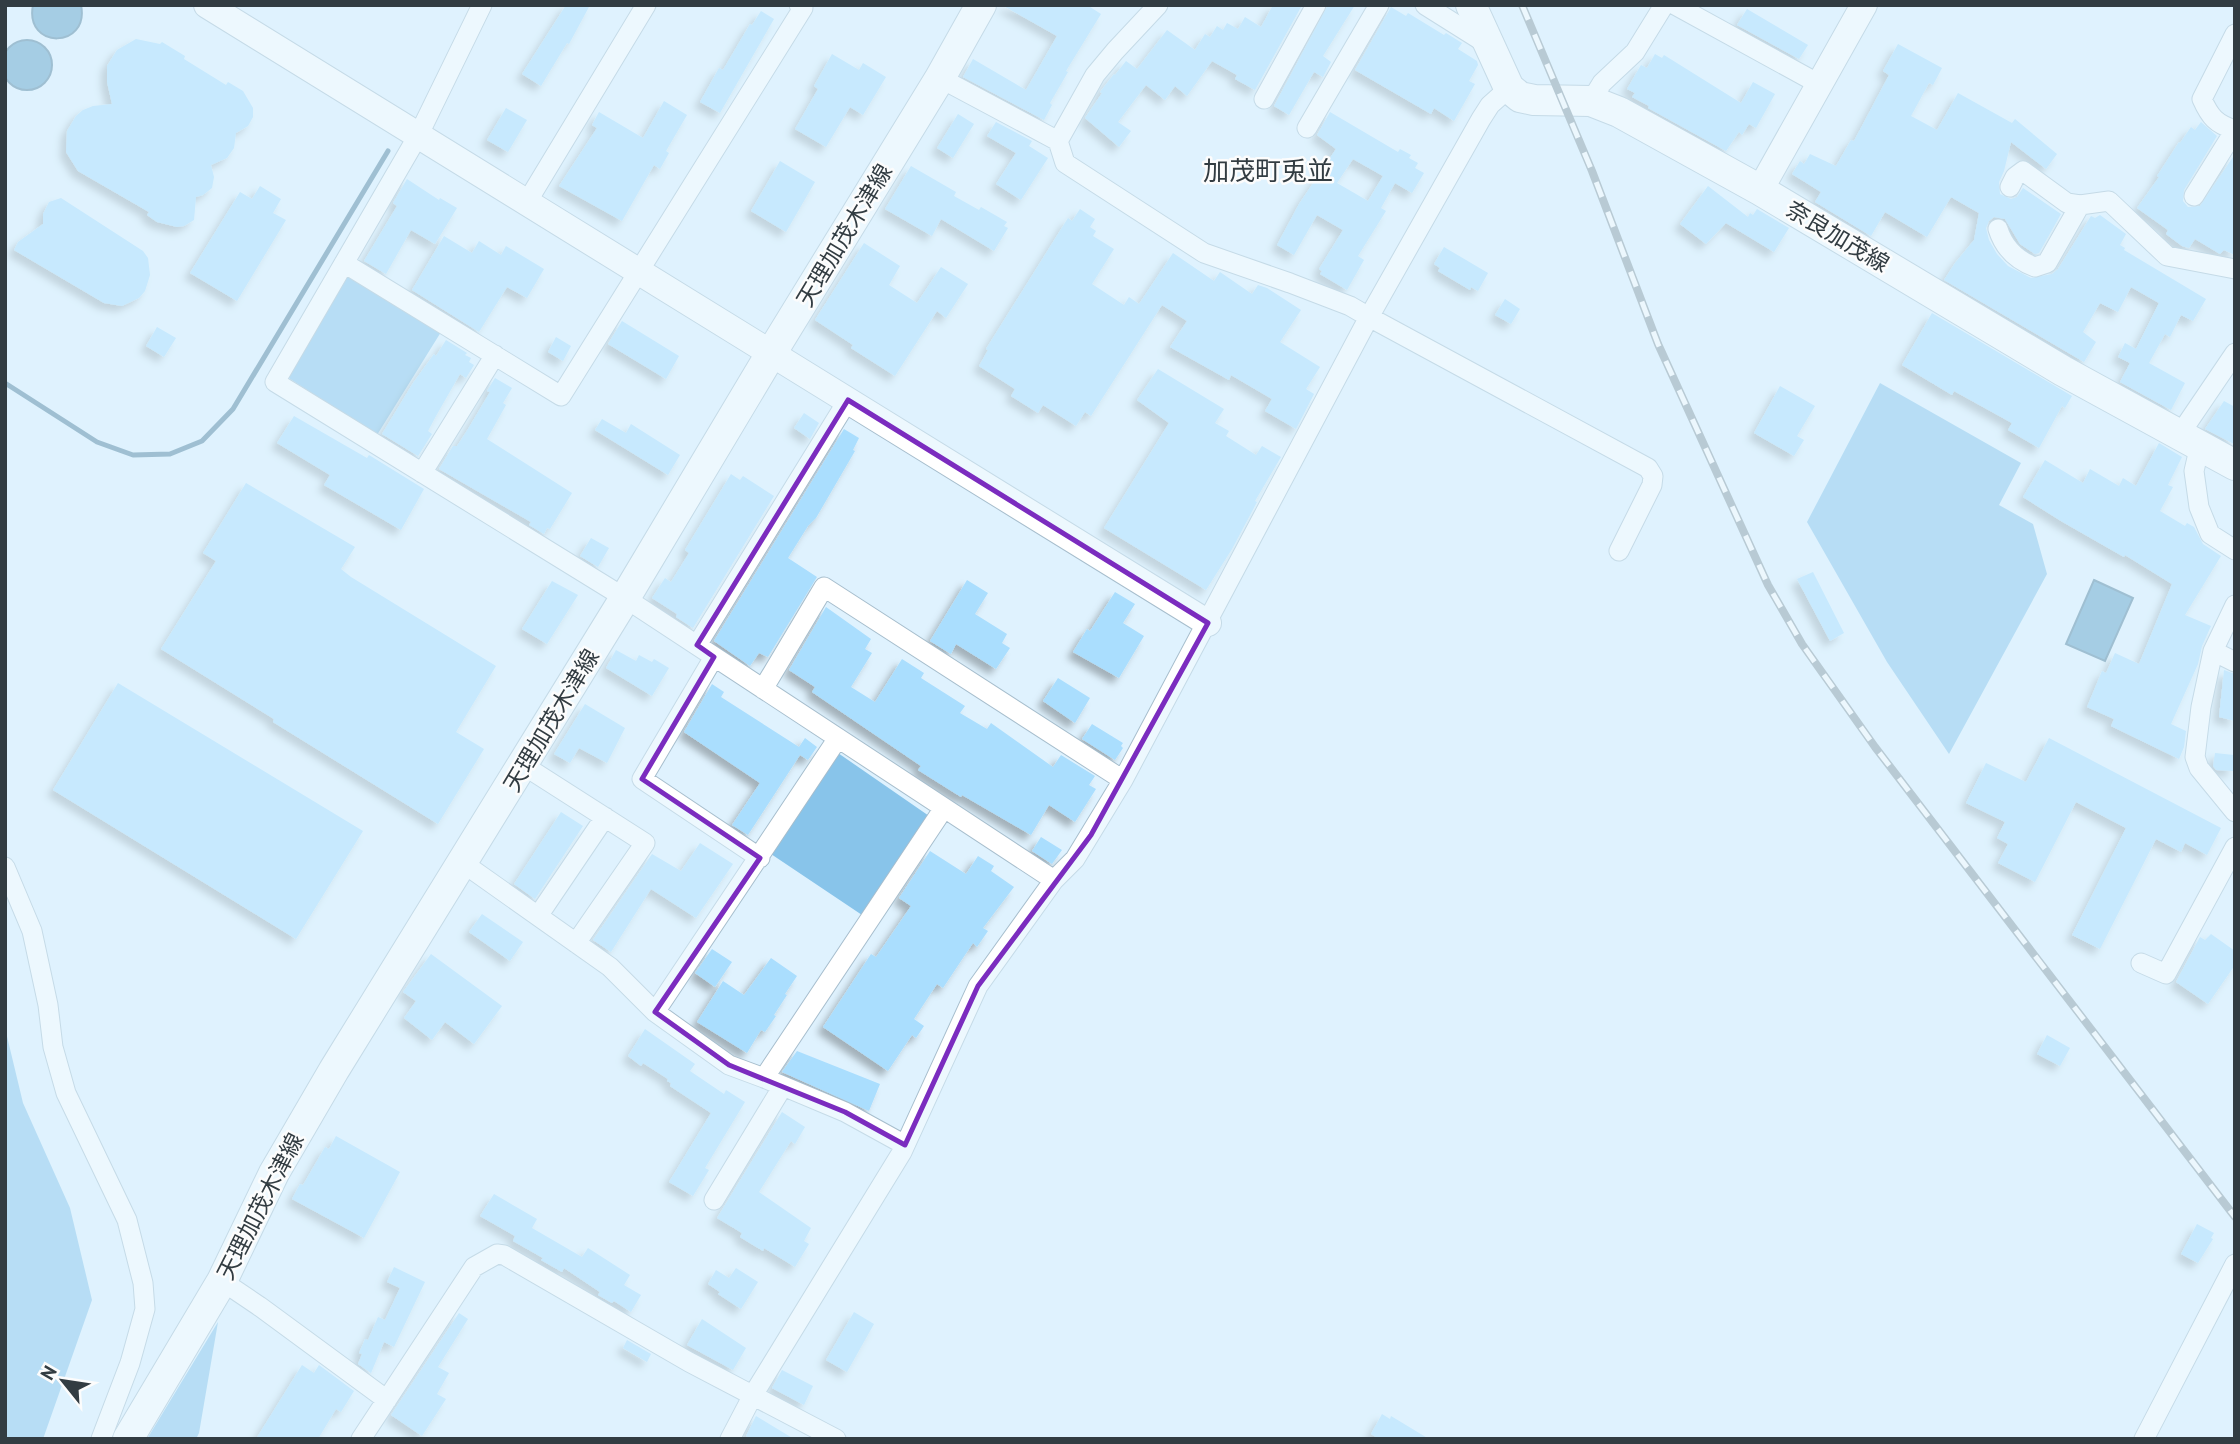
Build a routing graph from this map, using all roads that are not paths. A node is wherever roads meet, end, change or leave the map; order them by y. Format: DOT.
graph roads {
  1 [pos="207,5"];
  2 [pos="482,5"];
  3 [pos="646,5"];
  4 [pos="799,5"];
  5 [pos="981,5"];
  6 [pos="1158,5"];
  7 [pos="1316,5"];
  8 [pos="1379,5"];
  9 [pos="1425,5"];
  10 [pos="1471,5"];
  11 [pos="1664,5"];
  12 [pos="1675,5"];
  13 [pos="1864,5"];
  14 [pos="2235,34"];
  15 [pos="1487,44"];
  16 [pos="940,78"];
  17 [pos="1819,84"];
  18 [pos="1509,88"];
  19 [pos="1264,99"];
  20 [pos="1591,101"];
  21 [pos="1307,128"];
  22 [pos="2235,130"];
  23 [pos="419,134"];
  24 [pos="1058,141"];
  25 [pos="2010,187"];
  26 [pos="1760,190"];
  27 [pos="2194,196"];
  28 [pos="527,202"];
  29 [pos="2080,205"];
  30 [pos="1998,229"];
  31 [pos="344,262"];
  32 [pos="2235,269"];
  33 [pos="638,271"];
  34 [pos="1369,317"];
  35 [pos="772,352"];
  36 [pos="2235,353"];
  37 [pos="495,355"];
  38 [pos="848,400"];
  39 [pos="2190,440"];
  40 [pos="2235,465"];
  41 [pos="422,473"];
  42 [pos="2235,550"];
  43 [pos="1619,551"];
  44 [pos="625,598"];
  45 [pos="2235,605"];
  46 [pos="1208,623"];
  47 [pos="697,645"];
  48 [pos="2213,651"];
  49 [pos="714,657"];
  50 [pos="2235,662"];
  51 [pos="763,689"];
  52 [pos="838,738"];
  53 [pos="523,765"];
  54 [pos="1123,780"];
  55 [pos="2229,796"];
  56 [pos="944,808"];
  57 [pos="2235,812"];
  58 [pos="605,817"];
  59 [pos="2235,847"];
  60 [pos="760,858"];
  61 [pos="463,863"];
  62 [pos="5,867"];
  63 [pos="1054,880"];
  64 [pos="538,916"];
  65 [pos="576,943"];
  66 [pos="2141,963"];
  67 [pos="655,1012"];
  68 [pos="764,1078"];
  69 [pos="783,1086"];
  70 [pos="905,1145"];
  71 [pos="714,1199"];
  72 [pos="2235,1264"];
  73 [pos="222,1281"];
  74 [pos="754,1395"];
  75 [pos="387,1400"];
  76 [pos="102,1439"];
  77 [pos="128,1439"];
  78 [pos="361,1439"];
  79 [pos="730,1439"];
  80 [pos="836,1439"];
  81 [pos="2144,1439"];
  1 -- 23 [label="street"];
  2 -- 23 [label="street"];
  3 -- 28 [label="street"];
  4 -- 33 [label="street"];
  5 -- 16 [label="main road, 天理加茂木津線"];
  6 -- 24 [label="street"];
  7 -- 19 [label="street"];
  8 -- 21 [label="street"];
  9 -- 15 [label="street"];
  10 -- 15 [label="main road"];
  11 -- 20 [label="street"];
  12 -- 17 [label="street"];
  13 -- 17 [label="street"];
  14 -- 22 [label="street"];
  15 -- 18 [label="main road"];
  16 -- 24 [label="street"];
  16 -- 35 [label="main road, 天理加茂木津線"];
  17 -- 26 [label="street"];
  18 -- 20 [label="main road, 奈良加茂線"];
  18 -- 34 [label="street"];
  20 -- 26 [label="main road, 奈良加茂線"];
  22 -- 27 [label="street"];
  23 -- 28 [label="street"];
  23 -- 31 [label="street"];
  24 -- 34 [label="street"];
  25 -- 29 [label="street"];
  26 -- 39 [label="main road, 奈良加茂線"];
  28 -- 33 [label="street"];
  29 -- 30 [label="street"];
  29 -- 32 [label="street"];
  31 -- 37 [label="street"];
  31 -- 41 [label="street"];
  33 -- 35 [label="street"];
  33 -- 37 [label="street"];
  34 -- 43 [label="street"];
  34 -- 46 [label="street"];
  35 -- 38 [label="street"];
  35 -- 44 [label="main road, 天理加茂木津線"];
  36 -- 39 [label="street"];
  37 -- 41 [label="street"];
  38 -- 46 [label="street"];
  38 -- 47 [label="street"];
  39 -- 40 [label="main road, 奈良加茂線"];
  39 -- 42 [label="street"];
  41 -- 44 [label="street"];
  44 -- 47 [label="street"];
  44 -- 53 [label="main road, 天理加茂木津線"];
  45 -- 48 [label="street"];
  46 -- 54 [label="street"];
  47 -- 49 [label="street"];
  48 -- 50 [label="street"];
  48 -- 55 [label="street"];
  49 -- 51 [label="street"];
  49 -- 60 [label="street"];
  51 -- 52 [label="street"];
  51 -- 54 [label="street"];
  52 -- 56 [label="street"];
  52 -- 60 [label="street"];
  53 -- 58 [label="street"];
  53 -- 61 [label="main road, 天理加茂木津線"];
  54 -- 63 [label="street"];
  55 -- 57 [label="street"];
  56 -- 63 [label="street"];
  56 -- 68 [label="street"];
  58 -- 64 [label="street"];
  58 -- 65 [label="street"];
  59 -- 66 [label="street"];
  60 -- 67 [label="street"];
  61 -- 64 [label="street"];
  61 -- 73 [label="main road, 天理加茂木津線"];
  62 -- 76 [label="street"];
  63 -- 70 [label="street"];
  64 -- 65 [label="street"];
  65 -- 67 [label="street"];
  67 -- 68 [label="street"];
  68 -- 69 [label="street"];
  69 -- 70 [label="street"];
  69 -- 71 [label="street"];
  70 -- 74 [label="street"];
  72 -- 81 [label="street"];
  73 -- 75 [label="street"];
  73 -- 77 [label="main road, 天理加茂木津線"];
  74 -- 75 [label="street"];
  74 -- 79 [label="street"];
  74 -- 80 [label="street"];
  75 -- 78 [label="street"];
}
